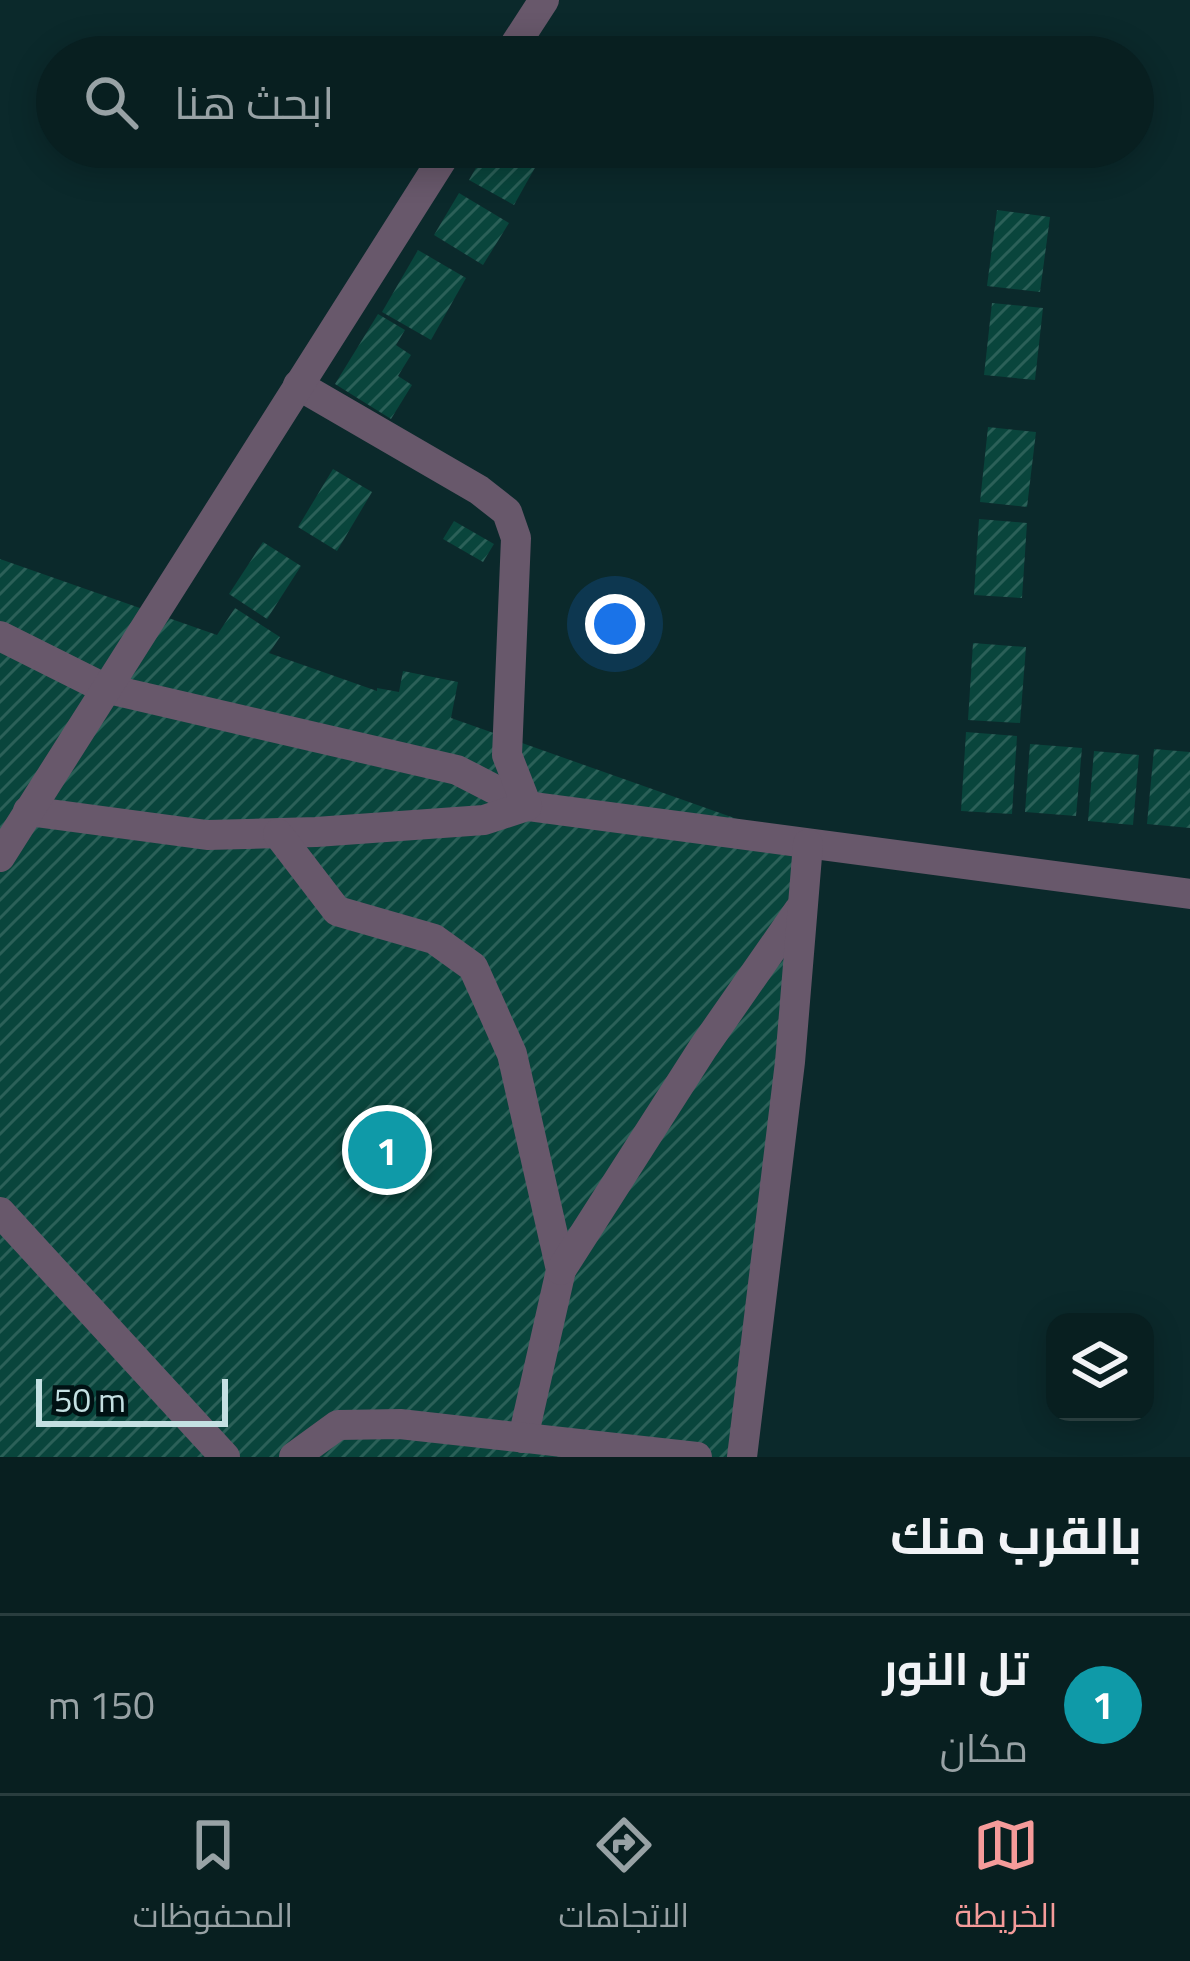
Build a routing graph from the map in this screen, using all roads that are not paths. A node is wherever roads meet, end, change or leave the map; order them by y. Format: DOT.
graph roads {
  1 [pos="544,0"];
  2 [pos="521,36"];
  3 [pos="437,168"];
  4 [pos="298,385"];
  5 [pos="0,635"];
  6 [pos="104,688"];
  7 [pos="526,806"];
  8 [pos="28,811"];
  9 [pos="278,834"];
  10 [pos="808,844"];
  11 [pos="2,850"];
  12 [pos="1190,893"];
  13 [pos="801,908"];
  14 [pos="0,1212"];
  15 [pos="561,1270"];
  16 [pos="523,1438"];
  17 [pos="481,1445"];
  18 [pos="224,1457"];
  19 [pos="293,1457"];
  20 [pos="697,1457"];
  21 [pos="742,1457"];
  1 -- 2 [label="street"];
  3 -- 4 [label="street"];
  4 -- 6 [label="street"];
  4 -- 7 [label="street"];
  5 -- 6 [label="street"];
  6 -- 7 [label="street"];
  6 -- 8 [label="street"];
  7 -- 9 [label="street"];
  7 -- 10 [label="street"];
  8 -- 9 [label="street"];
  8 -- 11 [label="street"];
  9 -- 15 [label="street"];
  10 -- 12 [label="street"];
  10 -- 13 [label="street"];
  13 -- 15 [label="street"];
  13 -- 21 [label="street"];
  14 -- 18 [label="street"];
  15 -- 16 [label="street"];
  16 -- 17 [label="street"];
  16 -- 20 [label="street"];
  17 -- 19 [label="street"];
}
